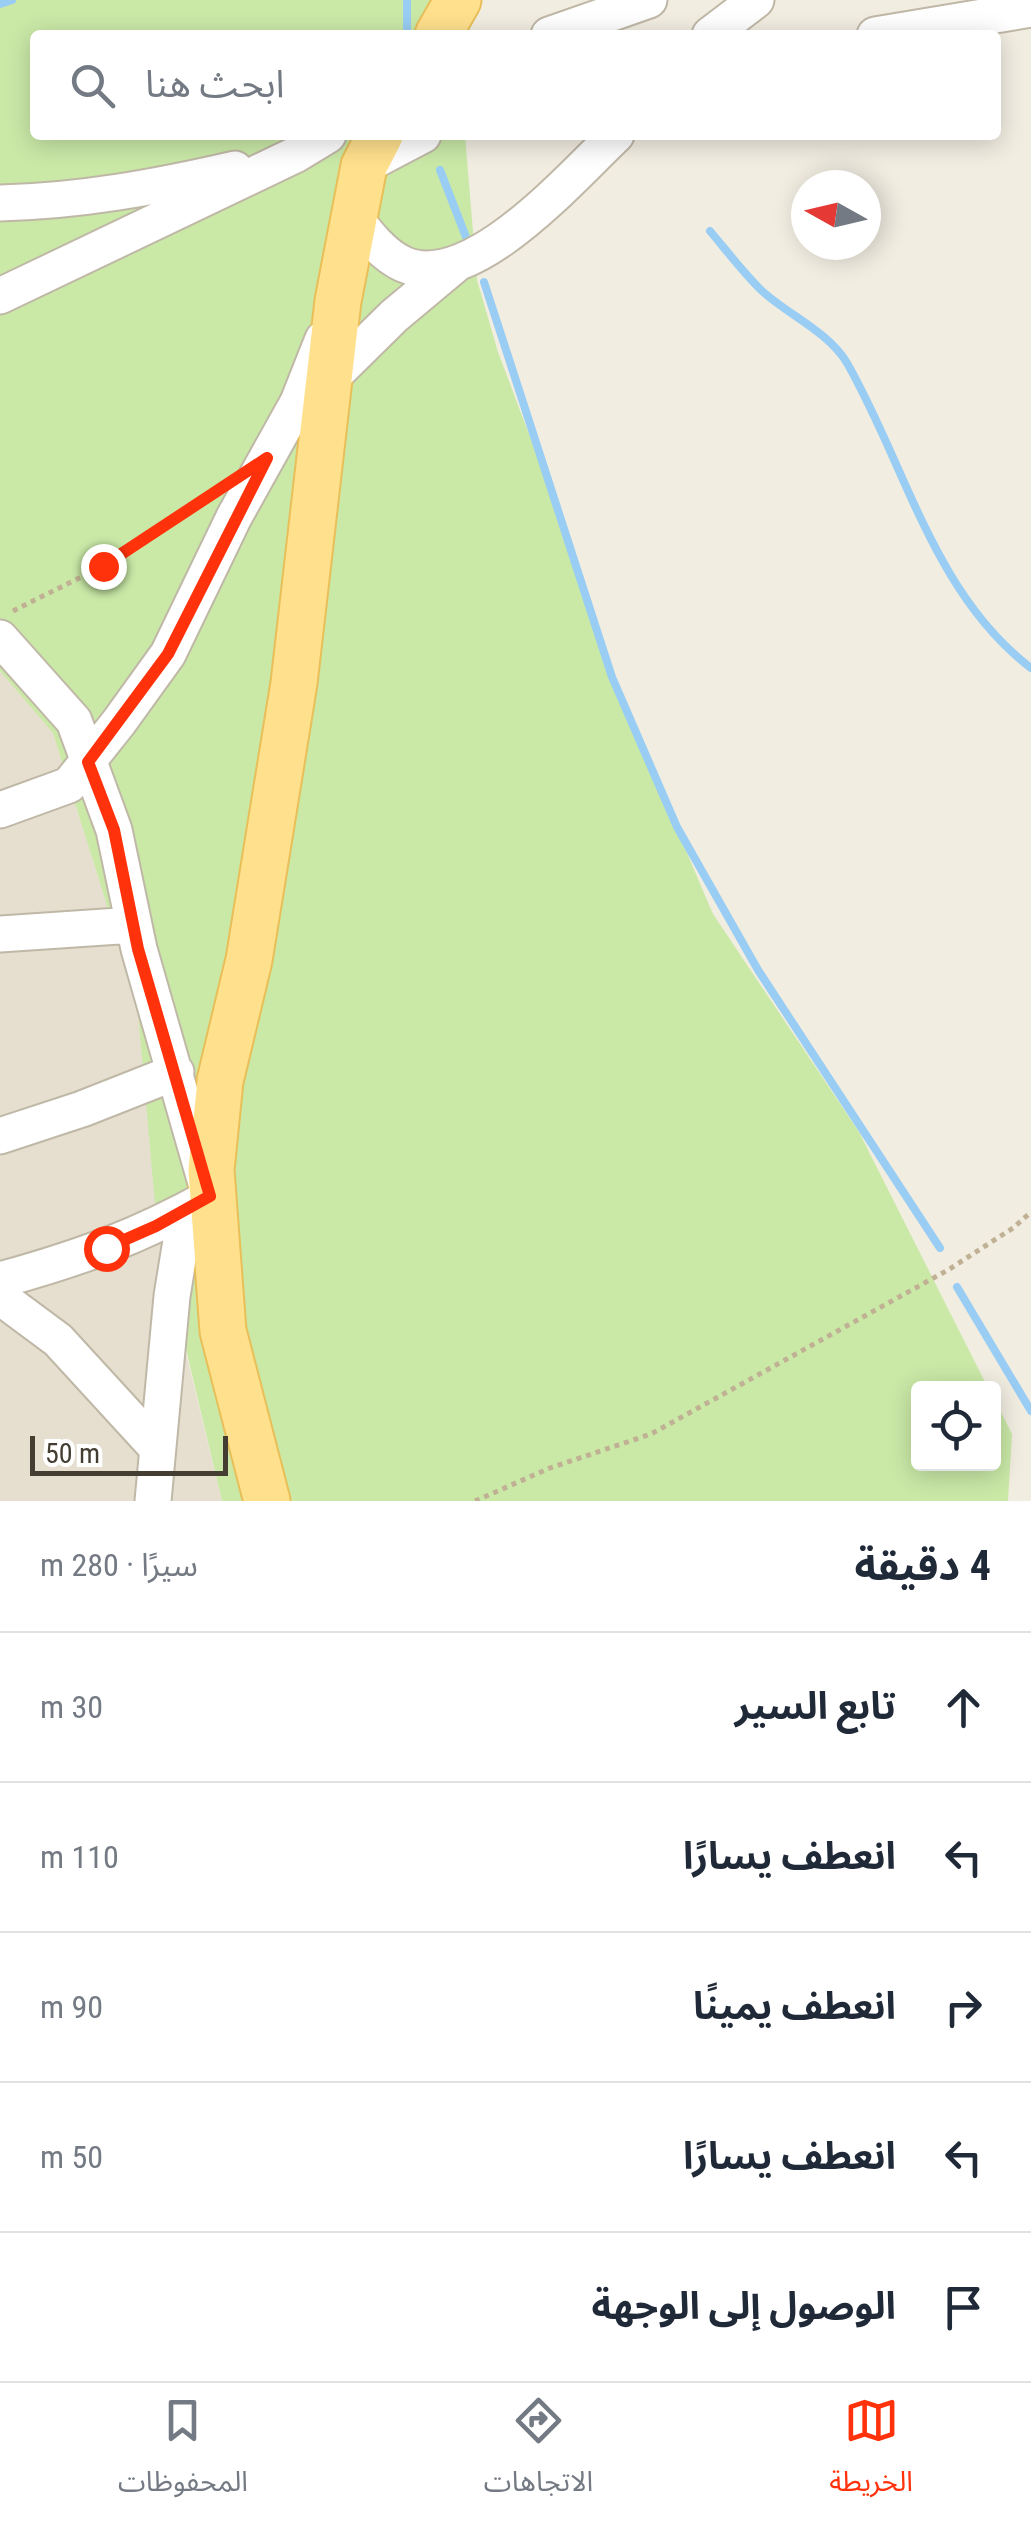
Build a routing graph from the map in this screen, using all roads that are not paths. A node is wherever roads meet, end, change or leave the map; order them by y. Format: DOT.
graph roads {
  1 [pos="458,0"];
  2 [pos="649,0"];
  3 [pos="756,0"];
  4 [pos="1031,9"];
  5 [pos="441,30"];
  6 [pos="563,30"];
  7 [pos="717,30"];
  8 [pos="905,30"];
  9 [pos="320,140"];
  10 [pos="407,140"];
  11 [pos="610,140"];
  12 [pos="372,151"];
  13 [pos="295,155"];
  14 [pos="0,204"];
  15 [pos="354,217"];
  16 [pos="454,266"];
  17 [pos="0,296"];
  18 [pos="338,301"];
  19 [pos="329,380"];
  20 [pos="0,638"];
  21 [pos="88,762"];
  22 [pos="0,810"];
  23 [pos="134,924"];
  24 [pos="0,934"];
  25 [pos="176,1072"];
  26 [pos="0,1136"];
  27 [pos="198,1203"];
  28 [pos="0,1280"];
  29 [pos="0,1298"];
  30 [pos="157,1448"];
  31 [pos="153,1501"];
  32 [pos="267,1501"];
  1 -- 5 [label="main road"];
  2 -- 6 [label="street"];
  3 -- 7 [label="street"];
  4 -- 8 [label="street"];
  9 -- 13 [label="street"];
  10 -- 12 [label="street"];
  11 -- 16 [label="street"];
  12 -- 15 [label="main road"];
  13 -- 14 [label="street"];
  13 -- 17 [label="street"];
  15 -- 16 [label="street"];
  15 -- 18 [label="main road"];
  16 -- 19 [label="street"];
  18 -- 19 [label="main road"];
  18 -- 21 [label="street"];
  19 -- 27 [label="main road"];
  20 -- 21 [label="street"];
  21 -- 22 [label="street"];
  21 -- 23 [label="street"];
  23 -- 24 [label="street"];
  23 -- 25 [label="street"];
  25 -- 26 [label="street"];
  25 -- 27 [label="street"];
  27 -- 28 [label="street"];
  27 -- 30 [label="street"];
  27 -- 32 [label="main road"];
  29 -- 30 [label="street"];
  30 -- 31 [label="street"];
}
